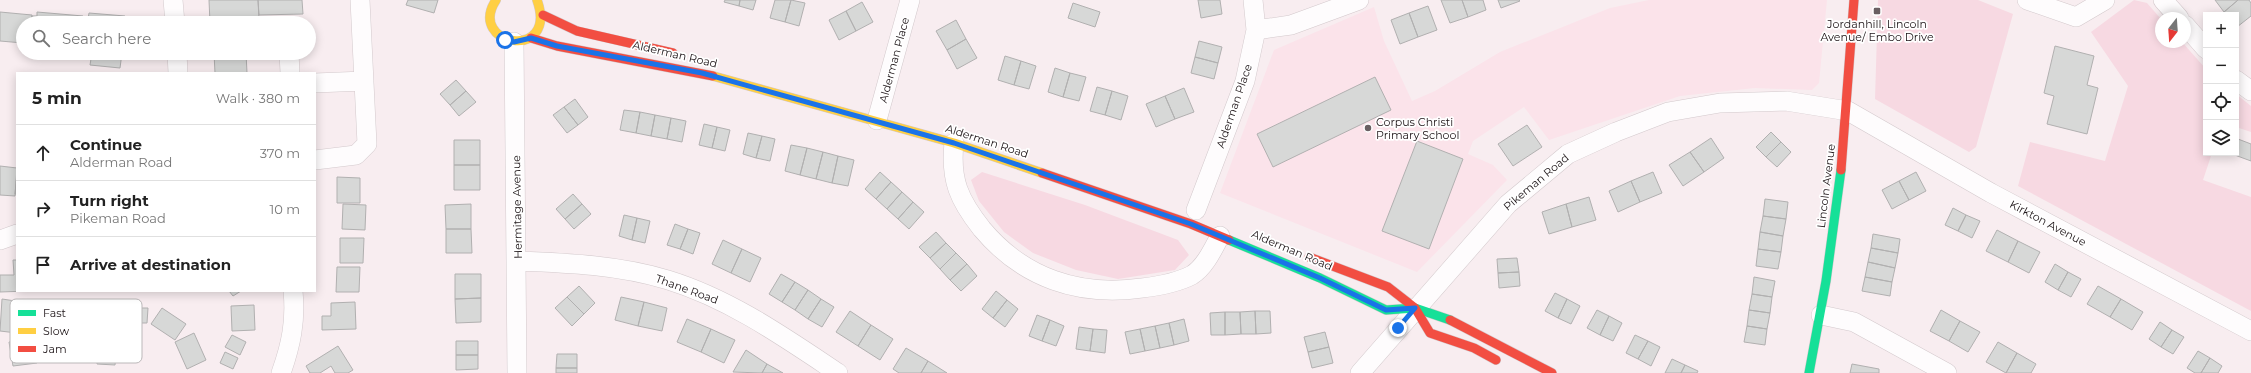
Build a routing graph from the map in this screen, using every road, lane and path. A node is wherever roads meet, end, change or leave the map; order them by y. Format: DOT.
graph roads {
  1 [pos="173,0"];
  2 [pos="360,0"];
  3 [pos="496,0"];
  4 [pos="537,0"];
  5 [pos="910,0"];
  6 [pos="1253,0"];
  7 [pos="1359,0"];
  8 [pos="1854,0"];
  9 [pos="2026,0"];
  10 [pos="2106,0"];
  11 [pos="2163,0"];
  12 [pos="2174,12"];
  13 [pos="543,15"];
  14 [pos="174,16"];
  15 [pos="1256,30"];
  16 [pos="2191,32"];
  17 [pos="522,40"];
  18 [pos="2205,48"];
  19 [pos="685,56"];
  20 [pos="177,60"];
  21 [pos="289,60"];
  22 [pos="178,72"];
  23 [pos="290,72"];
  24 [pos="364,81"];
  25 [pos="316,82"];
  26 [pos="2239,82"];
  27 [pos="2251,91"];
  28 [pos="880,110"];
  29 [pos="1848,111"];
  30 [pos="954,143"];
  31 [pos="316,160"];
  32 [pos="1196,210"];
  33 [pos="16,234"];
  34 [pos="1220,236"];
  35 [pos="0,240"];
  36 [pos="1297,252"];
  37 [pos="518,261"];
  38 [pos="293,292"];
  39 [pos="1415,308"];
  40 [pos="1822,315"];
  41 [pos="2251,331"];
  42 [pos="1507,366"];
  43 [pos="281,373"];
  44 [pos="518,373"];
  45 [pos="838,373"];
  46 [pos="1360,373"];
  47 [pos="1552,373"];
  48 [pos="1809,373"];
  49 [pos="1947,373"];
  1 -- 14 [label="street"];
  2 -- 24 [label="street"];
  3 -- 17 [label="street, Alderman Road"];
  4 -- 13 [label="street"];
  5 -- 28 [label="street, Alderman Place"];
  6 -- 15 [label="street, Alderman Place"];
  7 -- 15 [label="street"];
  8 -- 29 [label="street, Lincoln Avenue"];
  9 -- 10 [label="street"];
  11 -- 12 [label="street"];
  13 -- 17 [label="street"];
  13 -- 19 [label="street, Alderman Road"];
  15 -- 32 [label="street, Alderman Place"];
  16 -- 18 [label="street"];
  17 -- 28 [label="street, Alderman Road"];
  17 -- 37 [label="street, Hermitage Avenue"];
  20 -- 22 [label="street"];
  21 -- 23 [label="street"];
  24 -- 25 [label="street"];
  24 -- 31 [label="street"];
  26 -- 27 [label="street"];
  28 -- 30 [label="street, Alderman Road"];
  29 -- 39 [label="street, Pikeman Road"];
  29 -- 40 [label="street, Lincoln Avenue"];
  29 -- 41 [label="street, Kirkton Avenue"];
  30 -- 34 [label="street, Alderman Road"];
  30 -- 34 [label="street, Alderman Road"];
  33 -- 35 [label="street"];
  34 -- 39 [label="street, Alderman Road"];
  36 -- 39 [label="street, Alderman Road"];
  37 -- 44 [label="street, Hermitage Avenue"];
  37 -- 45 [label="street, Thane Road"];
  38 -- 43 [label="street"];
  39 -- 42 [label="street, Alderman Road"];
  39 -- 46 [label="street, Pikeman Road"];
  39 -- 47 [label="street, Alderman Road"];
  40 -- 48 [label="street, Lincoln Avenue"];
  40 -- 49 [label="street"];
}
